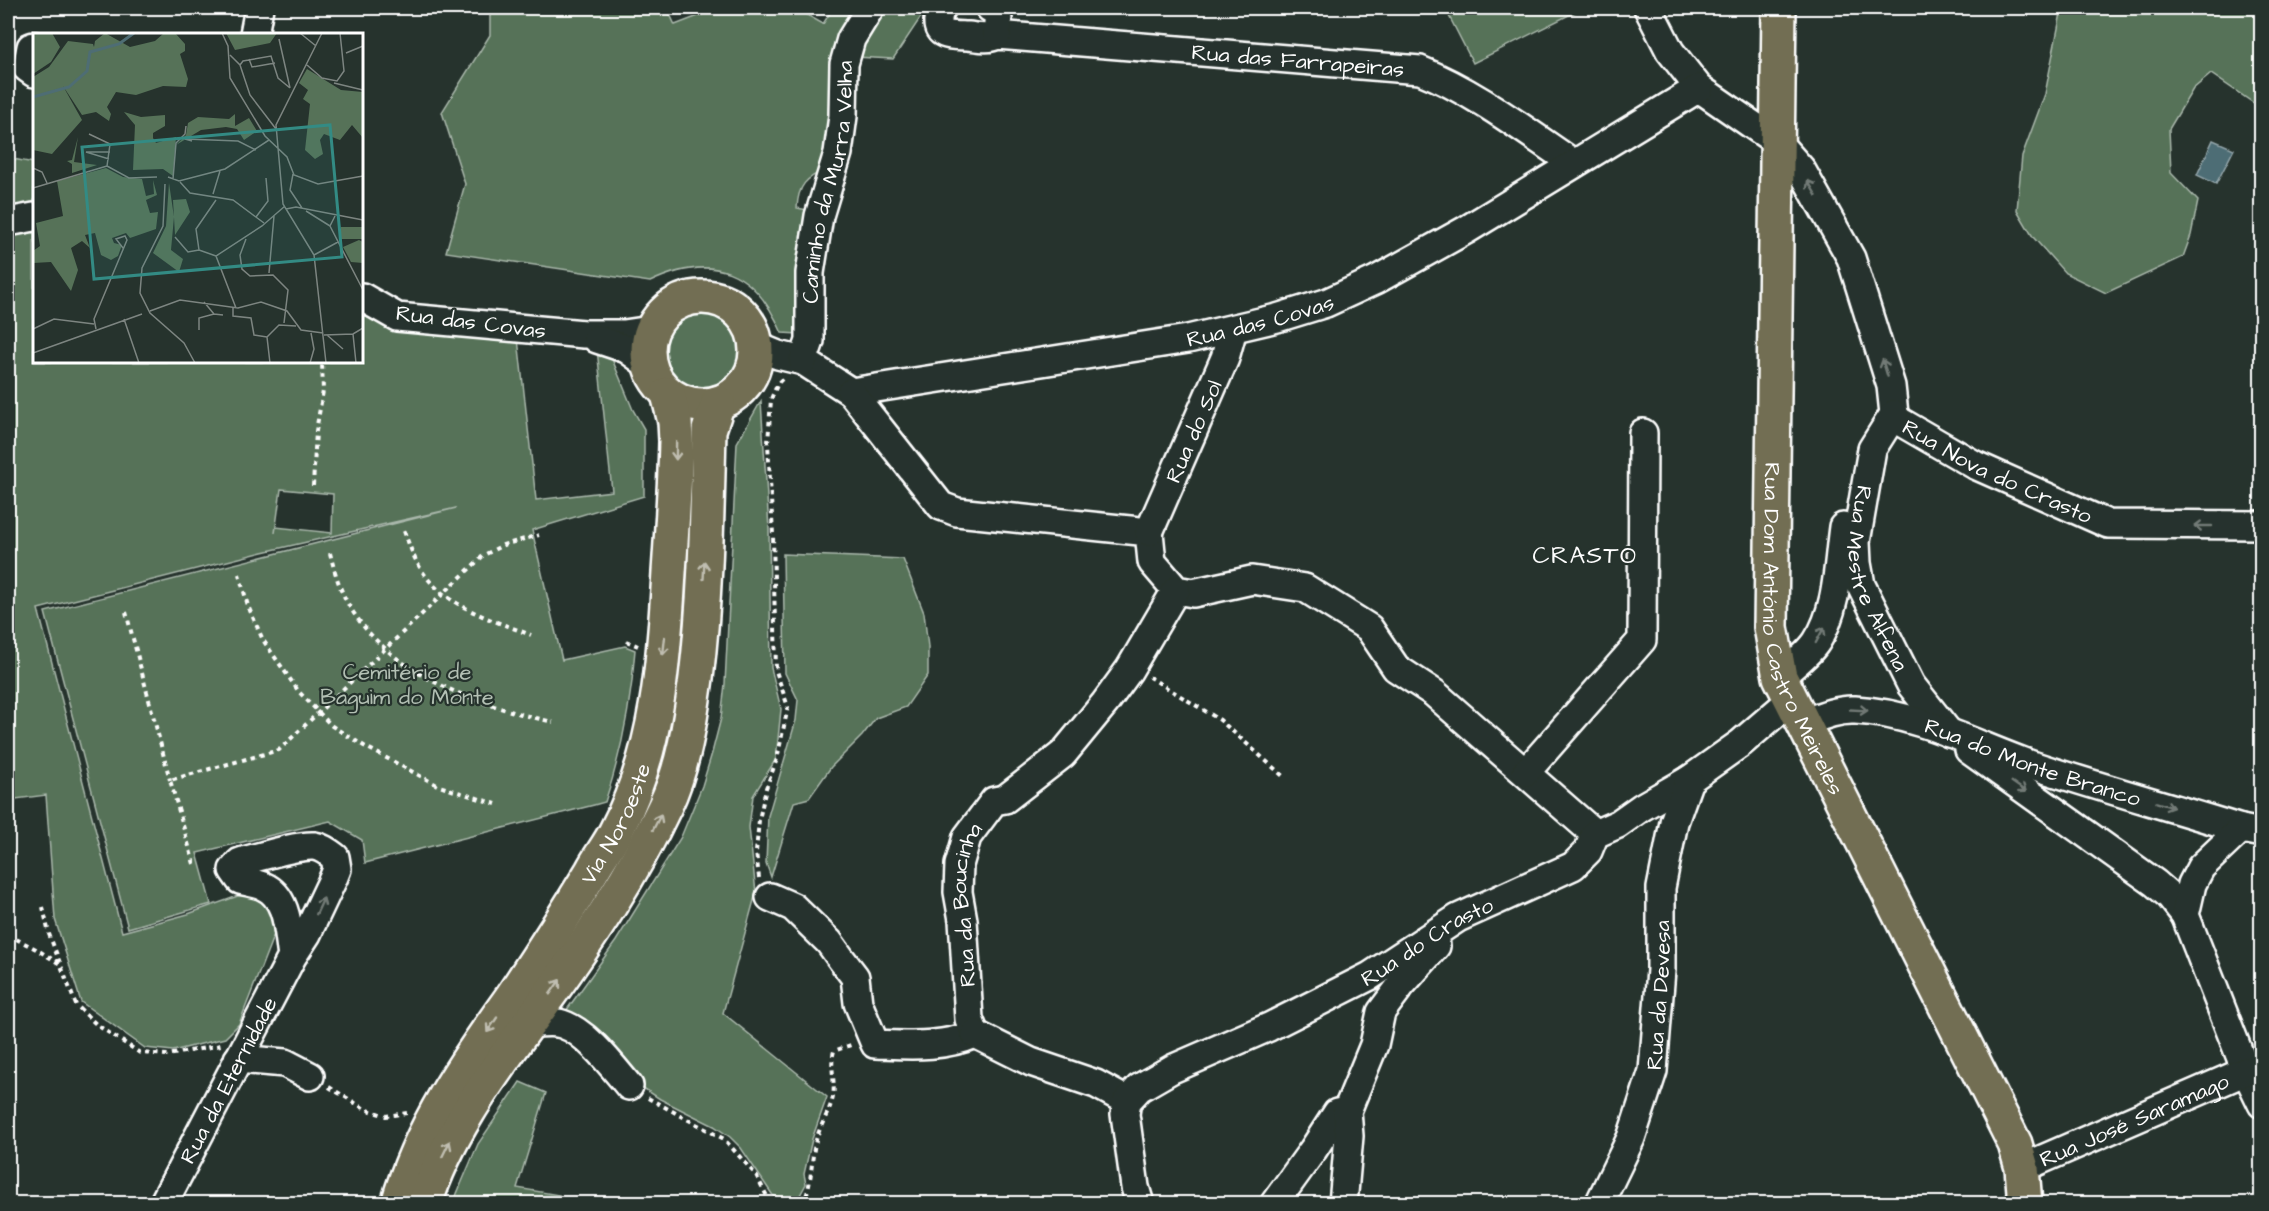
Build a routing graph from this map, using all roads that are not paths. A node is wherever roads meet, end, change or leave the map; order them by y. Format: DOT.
graph roads {
  1 [pos="259,8"];
  2 [pos="870,8"];
  3 [pos="942,8"];
  4 [pos="990,8"];
  5 [pos="1648,8"];
  6 [pos="1779,8"];
  7 [pos="254,33"];
  8 [pos="997,35"];
  9 [pos="33,46"];
  10 [pos="33,72"];
  11 [pos="1699,88"];
  12 [pos="1777,142"];
  13 [pos="1573,163"];
  14 [pos="33,217"];
  15 [pos="8,222"];
  16 [pos="363,298"];
  17 [pos="1233,329"];
  18 [pos="651,330"];
  19 [pos="584,334"];
  20 [pos="773,357"];
  21 [pos="649,365"];
  22 [pos="851,392"];
  23 [pos="668,394"];
  24 [pos="718,403"];
  25 [pos="1894,414"];
  26 [pos="1642,434"];
  27 [pos="1872,449"];
  28 [pos="2262,525"];
  29 [pos="1149,532"];
  30 [pos="1176,590"];
  31 [pos="1791,700"];
  32 [pos="1954,735"];
  33 [pos="1526,772"];
  34 [pos="1689,780"];
  35 [pos="2251,831"];
  36 [pos="1594,834"];
  37 [pos="770,897"];
  38 [pos="2185,915"];
  39 [pos="1458,918"];
  40 [pos="292,957"];
  41 [pos="529,1024"];
  42 [pos="975,1034"];
  43 [pos="242,1052"];
  44 [pos="2246,1071"];
  45 [pos="310,1076"];
  46 [pos="629,1086"];
  47 [pos="1127,1101"];
  48 [pos="2262,1104"];
  49 [pos="1347,1111"];
  50 [pos="2022,1168"];
  51 [pos="163,1203"];
  52 [pos="398,1203"];
  53 [pos="425,1203"];
  54 [pos="1140,1203"];
  55 [pos="1274,1203"];
  56 [pos="1342,1203"];
  57 [pos="1599,1203"];
  58 [pos="2025,1203"];
  1 -- 7 [label="street"];
  2 -- 20 [label="street, Caminho da Murra Velha"];
  3 -- 8 [label="street, Rua das Farrapeiras"];
  4 -- 8 [label="street"];
  5 -- 11 [label="street, Rua Nova do Crasto"];
  6 -- 12 [label="main road, Rua Dom António Castro Meireles"];
  8 -- 13 [label="street, Rua das Farrapeiras"];
  9 -- 10 [label="street"];
  11 -- 12 [label="street, Rua Nova do Crasto"];
  11 -- 13 [label="street, Rua das Covas"];
  25 -- 12 [label="street, Rua Nova do Crasto, one-way"];
  12 -- 31 [label="main road, Rua Dom António Castro Meireles"];
  13 -- 17 [label="street, Rua das Covas"];
  14 -- 15 [label="street"];
  16 -- 19 [label="street, Rua das Covas"];
  17 -- 22 [label="street, Rua das Covas"];
  17 -- 29 [label="street, Rua do Sol"];
  18 -- 19 [label="street, Rua das Covas"];
  18 -- 20 [label="main road"];
  18 -- 21 [label="main road"];
  19 -- 21 [label="street, Rua das Covas"];
  20 -- 22 [label="street"];
  20 -- 24 [label="main road"];
  21 -- 23 [label="main road"];
  22 -- 29 [label="street"];
  23 -- 24 [label="main road"];
  23 -- 52 [label="main road, Via Noroeste, one-way"];
  41 -- 24 [label="main road, Via Noroeste, one-way"];
  25 -- 27 [label="street, Rua Mestre Alfena"];
  28 -- 25 [label="street, Rua Nova do Crasto, one-way"];
  26 -- 33 [label="street"];
  31 -- 27 [label="street, one-way"];
  27 -- 32 [label="street, Rua Mestre Alfena"];
  29 -- 30 [label="street"];
  30 -- 33 [label="street"];
  30 -- 42 [label="street, Rua da Boucinha"];
  31 -- 32 [label="street, Rua do Monte Branco, one-way"];
  31 -- 34 [label="street"];
  31 -- 50 [label="main road, Rua Dom António Castro Meireles"];
  32 -- 35 [label="street, Rua do Monte Branco, one-way"];
  32 -- 38 [label="street, Rua Mestre Alfena, one-way"];
  33 -- 36 [label="street"];
  34 -- 36 [label="street"];
  34 -- 57 [label="street, Rua da Devesa"];
  35 -- 38 [label="street"];
  36 -- 39 [label="street, Rua do Crasto"];
  37 -- 42 [label="street"];
  38 -- 44 [label="street, Rua Mestre Alfena"];
  39 -- 47 [label="street, Rua do Crasto"];
  39 -- 49 [label="street"];
  40 -- 43 [label="street, Rua da Eternidade"];
  41 -- 46 [label="street"];
  53 -- 41 [label="main road, Via Noroeste, one-way"];
  42 -- 47 [label="street"];
  43 -- 45 [label="street"];
  43 -- 51 [label="street, Rua da Eternidade"];
  44 -- 48 [label="street, Rua Mestre Alfena"];
  44 -- 50 [label="street, Rua José Saramago"];
  47 -- 54 [label="street"];
  49 -- 55 [label="street"];
  49 -- 56 [label="street"];
  50 -- 58 [label="main road, Rua Dom António Castro Meireles"];
}
